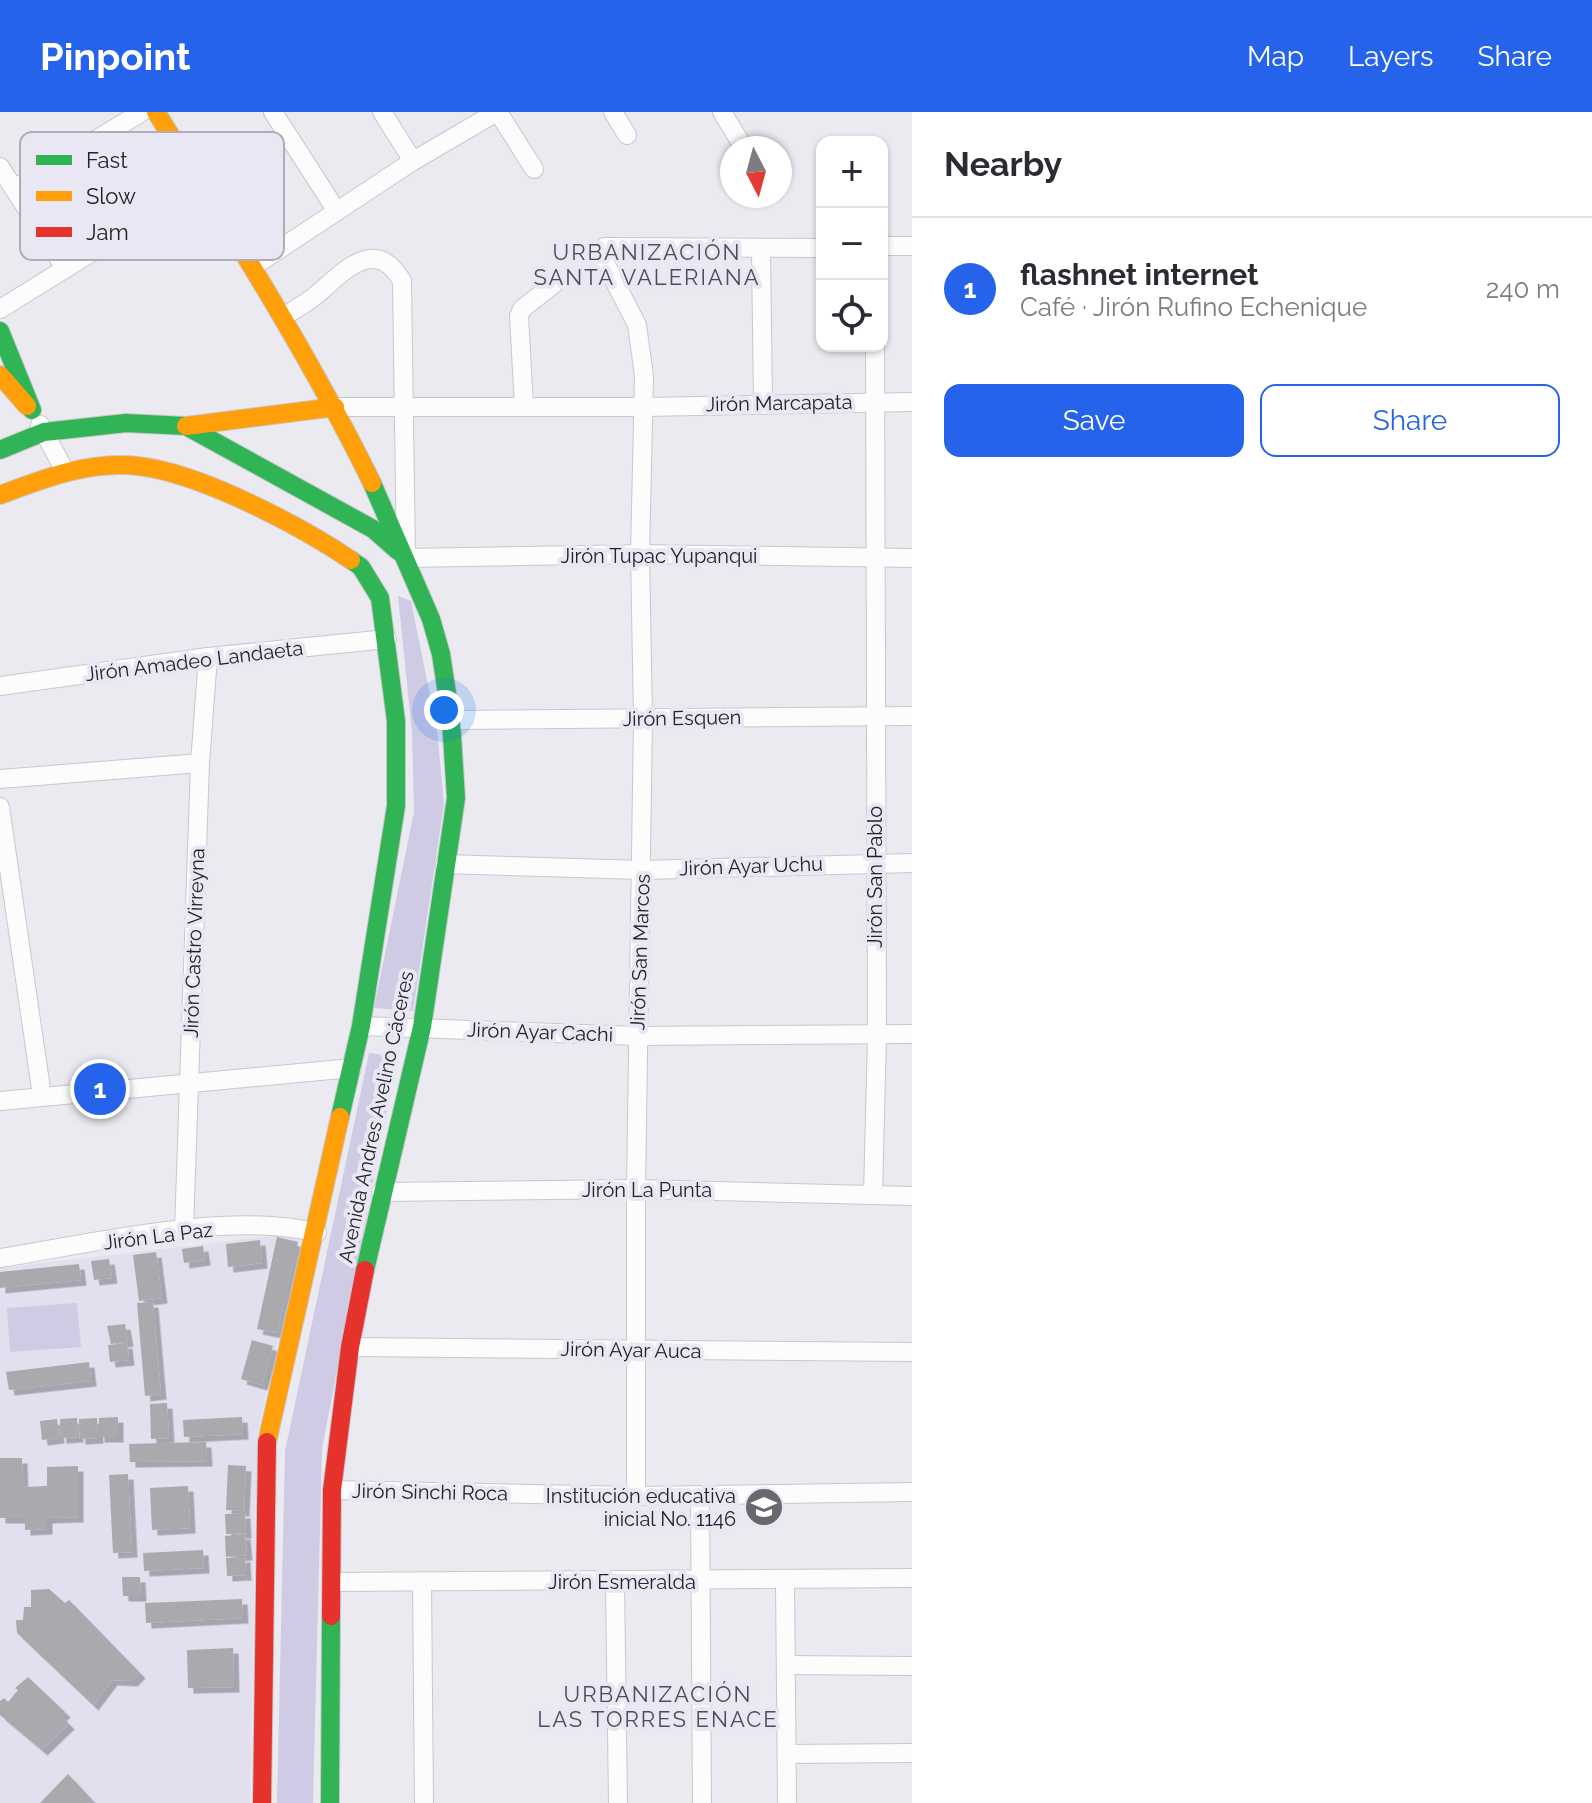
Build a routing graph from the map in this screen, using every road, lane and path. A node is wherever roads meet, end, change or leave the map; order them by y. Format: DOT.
graph roads {
  1 [pos="142,112"];
  2 [pos="156,112"];
  3 [pos="273,112"];
  4 [pos="382,112"];
  5 [pos="498,112"];
  6 [pos="613,112"];
  7 [pos="722,112"];
  8 [pos="109,132"];
  9 [pos="169,132"];
  10 [pos="627,135"];
  11 [pos="737,136"];
  12 [pos="413,161"];
  13 [pos="0,167"];
  14 [pos="534,169"];
  15 [pos="20,185"];
  16 [pos="14,189"];
  17 [pos="20,198"];
  18 [pos="336,210"];
  19 [pos="284,246"];
  20 [pos="888,246"];
  21 [pos="912,246"];
  22 [pos="816,248"];
  23 [pos="761,250"];
  24 [pos="60,260"];
  25 [pos="78,260"];
  26 [pos="250,260"];
  27 [pos="263,260"];
  28 [pos="254,266"];
  29 [pos="65,268"];
  30 [pos="555,283"];
  31 [pos="0,309"];
  32 [pos="283,317"];
  33 [pos="0,331"];
  34 [pos="875,352"];
  35 [pos="0,375"];
  36 [pos="875,402"];
  37 [pos="912,402"];
  38 [pos="763,403"];
  39 [pos="406,405"];
  40 [pos="524,406"];
  41 [pos="335,407"];
  42 [pos="645,407"];
  43 [pos="32,410"];
  44 [pos="186,426"];
  45 [pos="44,432"];
  46 [pos="0,450"];
  47 [pos="65,471"];
  48 [pos="0,495"];
  49 [pos="379,522"];
  50 [pos="640,554"];
  51 [pos="406,558"];
  52 [pos="873,558"];
  53 [pos="912,558"];
  54 [pos="361,567"];
  55 [pos="387,639"];
  56 [pos="208,657"];
  57 [pos="0,686"];
  58 [pos="875,716"];
  59 [pos="912,716"];
  60 [pos="643,719"];
  61 [pos="451,720"];
  62 [pos="200,763"];
  63 [pos="0,779"];
  64 [pos="0,807"];
  65 [pos="874,863"];
  66 [pos="912,863"];
  67 [pos="445,864"];
  68 [pos="642,870"];
  69 [pos="361,1026"];
  70 [pos="422,1027"];
  71 [pos="912,1034"];
  72 [pos="637,1036"];
  73 [pos="877,1036"];
  74 [pos="352,1068"];
  75 [pos="189,1085"];
  76 [pos="42,1096"];
  77 [pos="0,1101"];
  78 [pos="636,1189"];
  79 [pos="381,1192"];
  80 [pos="873,1195"];
  81 [pos="912,1196"];
  82 [pos="184,1230"];
  83 [pos="317,1233"];
  84 [pos="0,1258"];
  85 [pos="350,1347"];
  86 [pos="635,1350"];
  87 [pos="912,1352"];
  88 [pos="332,1490"];
  89 [pos="912,1492"];
  90 [pos="636,1496"];
  91 [pos="700,1496"];
  92 [pos="912,1578"];
  93 [pos="333,1582"];
  94 [pos="422,1582"];
  95 [pos="615,1582"];
  96 [pos="700,1582"];
  97 [pos="785,1582"];
  98 [pos="786,1665"];
  99 [pos="912,1666"];
  100 [pos="912,1753"];
  101 [pos="787,1754"];
  102 [pos="262,1803"];
  103 [pos="330,1803"];
  104 [pos="424,1803"];
  105 [pos="618,1803"];
  106 [pos="702,1803"];
  107 [pos="787,1803"];
  1 -- 8 [label="street"];
  2 -- 9 [label="main road, Avenida Andres Avelino Cáceres"];
  3 -- 18 [label="street"];
  4 -- 12 [label="street"];
  5 -- 12 [label="street"];
  5 -- 14 [label="street"];
  6 -- 10 [label="street"];
  7 -- 11 [label="street"];
  12 -- 18 [label="street"];
  13 -- 16 [label="street"];
  15 -- 16 [label="street"];
  16 -- 17 [label="street"];
  18 -- 19 [label="street"];
  20 -- 21 [label="street"];
  22 -- 23 [label="street"];
  23 -- 38 [label="street"];
  23 -- 42 [label="street, Jirón San Marcos"];
  24 -- 29 [label="street"];
  25 -- 29 [label="street"];
  26 -- 28 [label="main road, Avenida Andres Avelino Cáceres"];
  27 -- 28 [label="street"];
  28 -- 32 [label="main road, Avenida Andres Avelino Cáceres"];
  29 -- 31 [label="street"];
  30 -- 40 [label="street"];
  32 -- 39 [label="street"];
  32 -- 41 [label="main road, Avenida Andres Avelino Cáceres"];
  33 -- 43 [label="main road"];
  34 -- 36 [label="street, Jirón San Pablo"];
  35 -- 43 [label="main road"];
  36 -- 37 [label="street, Jirón Marcapata"];
  36 -- 38 [label="street, Jirón Marcapata"];
  36 -- 52 [label="street, Jirón San Pablo"];
  38 -- 42 [label="street, Jirón Marcapata"];
  39 -- 40 [label="street, Jirón Marcapata"];
  39 -- 41 [label="street, Jirón Marcapata"];
  39 -- 51 [label="street"];
  40 -- 42 [label="street, Jirón Marcapata"];
  41 -- 44 [label="main road"];
  41 -- 49 [label="main road, Avenida Andres Avelino Cáceres"];
  42 -- 50 [label="street, Jirón San Marcos"];
  43 -- 45 [label="street"];
  44 -- 45 [label="main road"];
  44 -- 49 [label="main road"];
  45 -- 46 [label="main road"];
  45 -- 47 [label="street"];
  47 -- 48 [label="main road"];
  47 -- 54 [label="main road"];
  49 -- 51 [label="main road, Avenida Andres Avelino Cáceres"];
  49 -- 54 [label="main road"];
  50 -- 51 [label="street, Jirón Tupac Yupanqui"];
  50 -- 52 [label="street, Jirón Tupac Yupanqui"];
  50 -- 60 [label="street, Jirón San Marcos"];
  51 -- 54 [label="main road"];
  51 -- 61 [label="main road, Avenida Andres Avelino Cáceres"];
  52 -- 53 [label="street, Jirón Tupac Yupanqui"];
  52 -- 58 [label="street, Jirón San Pablo"];
  54 -- 55 [label="main road, Avenida Andres Avelino Cáceres"];
  55 -- 56 [label="street, Jirón Amadeo Landaeta"];
  55 -- 69 [label="main road, Avenida Andres Avelino Cáceres"];
  56 -- 57 [label="street, Jirón Amadeo Landaeta"];
  56 -- 62 [label="street, Jirón Castro Virreyna"];
  58 -- 59 [label="street, Jirón Esquen"];
  58 -- 60 [label="street, Jirón Esquen"];
  58 -- 65 [label="street, Jirón San Pablo"];
  60 -- 61 [label="street, Jirón Esquen"];
  60 -- 68 [label="street, Jirón San Marcos"];
  61 -- 67 [label="main road, Avenida Andres Avelino Cáceres"];
  62 -- 63 [label="street"];
  62 -- 75 [label="street, Jirón Castro Virreyna"];
  64 -- 76 [label="street"];
  65 -- 66 [label="street, Jirón Ayar Uchu"];
  65 -- 68 [label="street, Jirón Ayar Uchu"];
  65 -- 73 [label="street, Jirón San Pablo"];
  67 -- 68 [label="street, Jirón Ayar Uchu"];
  67 -- 70 [label="main road, Avenida Andres Avelino Cáceres"];
  68 -- 72 [label="street, Jirón San Marcos"];
  69 -- 70 [label="street, Jirón Ayar Cachi"];
  69 -- 74 [label="main road, Avenida Andres Avelino Cáceres"];
  70 -- 72 [label="street, Jirón Ayar Cachi"];
  70 -- 79 [label="main road, Avenida Andres Avelino Cáceres"];
  71 -- 73 [label="street, Jirón Ayar Cachi"];
  72 -- 73 [label="street, Jirón Ayar Cachi"];
  72 -- 78 [label="street, Jirón San Marcos"];
  73 -- 80 [label="street, Jirón San Pablo"];
  74 -- 75 [label="street"];
  74 -- 83 [label="main road, Avenida Andres Avelino Cáceres"];
  75 -- 76 [label="street"];
  75 -- 82 [label="street, Jirón Castro Virreyna"];
  76 -- 77 [label="street"];
  78 -- 79 [label="street, Jirón La Punta"];
  78 -- 80 [label="street, Jirón La Punta"];
  78 -- 86 [label="street, Jirón San Marcos"];
  79 -- 85 [label="main road, Avenida Andres Avelino Cáceres"];
  80 -- 81 [label="street, Jirón La Punta"];
  82 -- 83 [label="street, Jirón La Paz"];
  82 -- 84 [label="street, Jirón La Paz"];
  83 -- 102 [label="main road, Avenida Andres Avelino Cáceres"];
  85 -- 86 [label="street, Jirón Ayar Auca"];
  85 -- 88 [label="main road, Avenida Andres Avelino Cáceres"];
  86 -- 87 [label="street, Jirón Ayar Auca"];
  86 -- 90 [label="street, Jirón San Marcos"];
  88 -- 90 [label="street, Jirón Sinchi Roca"];
  88 -- 93 [label="main road, Avenida Andres Avelino Cáceres"];
  89 -- 91 [label="street, Jirón Sinchi Roca"];
  90 -- 91 [label="street, Jirón Sinchi Roca"];
  91 -- 96 [label="street"];
  92 -- 97 [label="street, Jirón Esmeralda"];
  93 -- 94 [label="street, Jirón Esmeralda"];
  93 -- 103 [label="main road, Avenida Andres Avelino Cáceres"];
  94 -- 95 [label="street, Jirón Esmeralda"];
  94 -- 104 [label="street"];
  95 -- 96 [label="street, Jirón Esmeralda"];
  95 -- 105 [label="street"];
  96 -- 97 [label="street, Jirón Esmeralda"];
  96 -- 106 [label="street"];
  97 -- 98 [label="street"];
  98 -- 99 [label="street"];
  98 -- 101 [label="street"];
  100 -- 101 [label="street"];
  101 -- 107 [label="street"];
}
